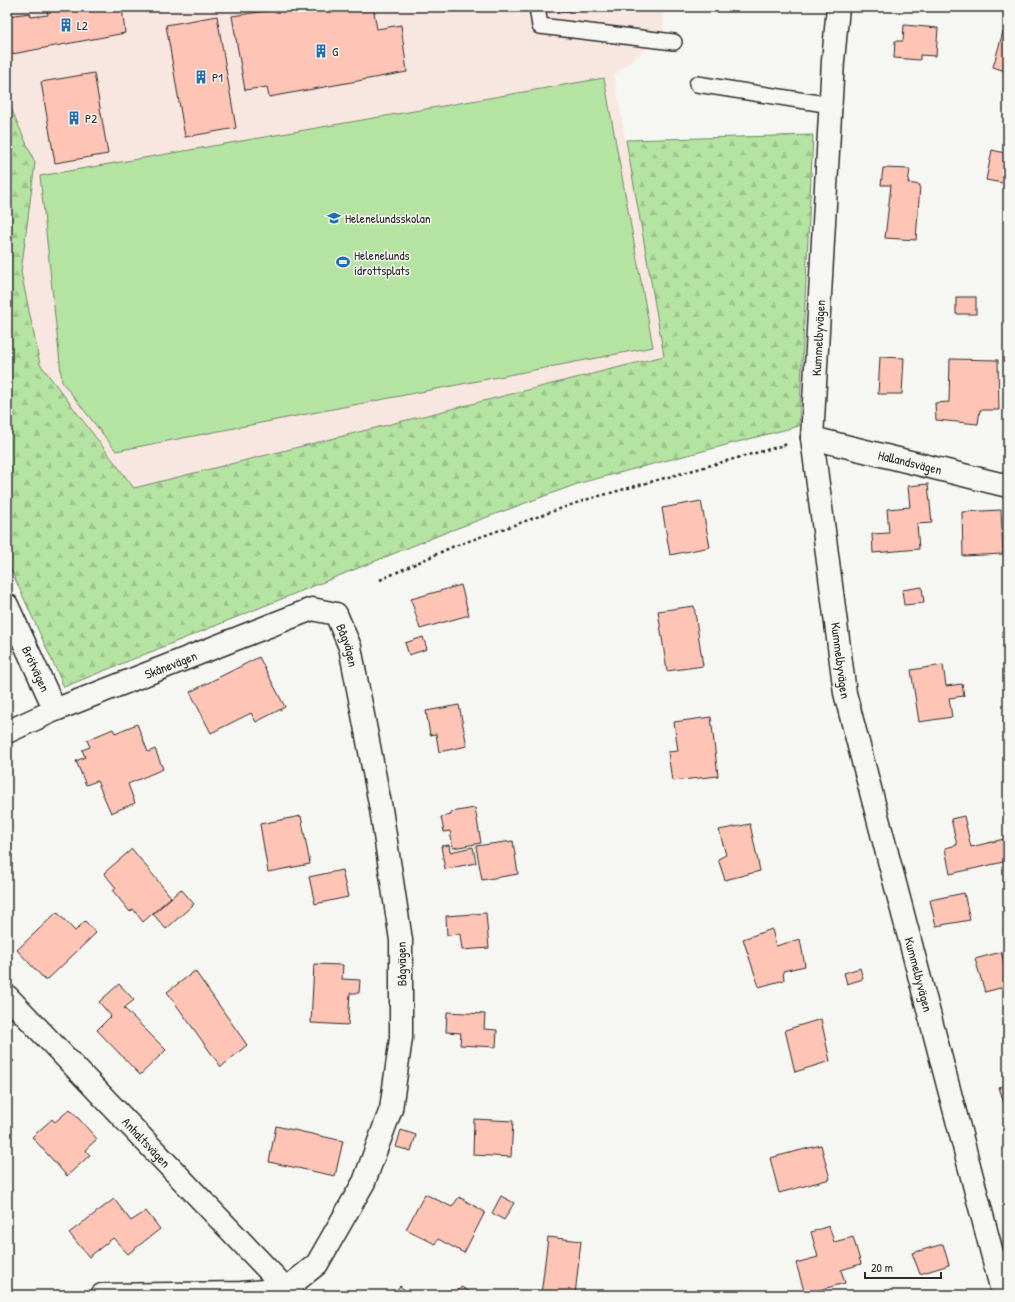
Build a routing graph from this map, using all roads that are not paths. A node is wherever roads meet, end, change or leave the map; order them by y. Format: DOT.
graph roads {
  1 [pos="537,7"];
  2 [pos="838,7"];
  3 [pos="674,42"];
  4 [pos="697,84"];
  5 [pos="831,105"];
  6 [pos="812,438"];
  7 [pos="1008,486"];
  8 [pos="7,605"];
  9 [pos="336,614"];
  10 [pos="55,710"];
  11 [pos="7,732"];
  12 [pos="7,996"];
  13 [pos="289,1292"];
  14 [pos="102,1295"];
  15 [pos="1003,1295"];
  1 -- 3 [label="lane"];
  2 -- 5 [label="street, Kummelbyvägen"];
  4 -- 5 [label="lane"];
  5 -- 6 [label="street, Kummelbyvägen"];
  6 -- 7 [label="street, Hallandsvägen"];
  6 -- 15 [label="street, Kummelbyvägen"];
  8 -- 10 [label="street, Brötvägen"];
  9 -- 10 [label="street, Skånevägen"];
  9 -- 13 [label="street, Bågvägen"];
  10 -- 11 [label="street, Skånevägen"];
  12 -- 13 [label="street, Anhaltsvägen"];
  13 -- 14 [label="street"];
}
